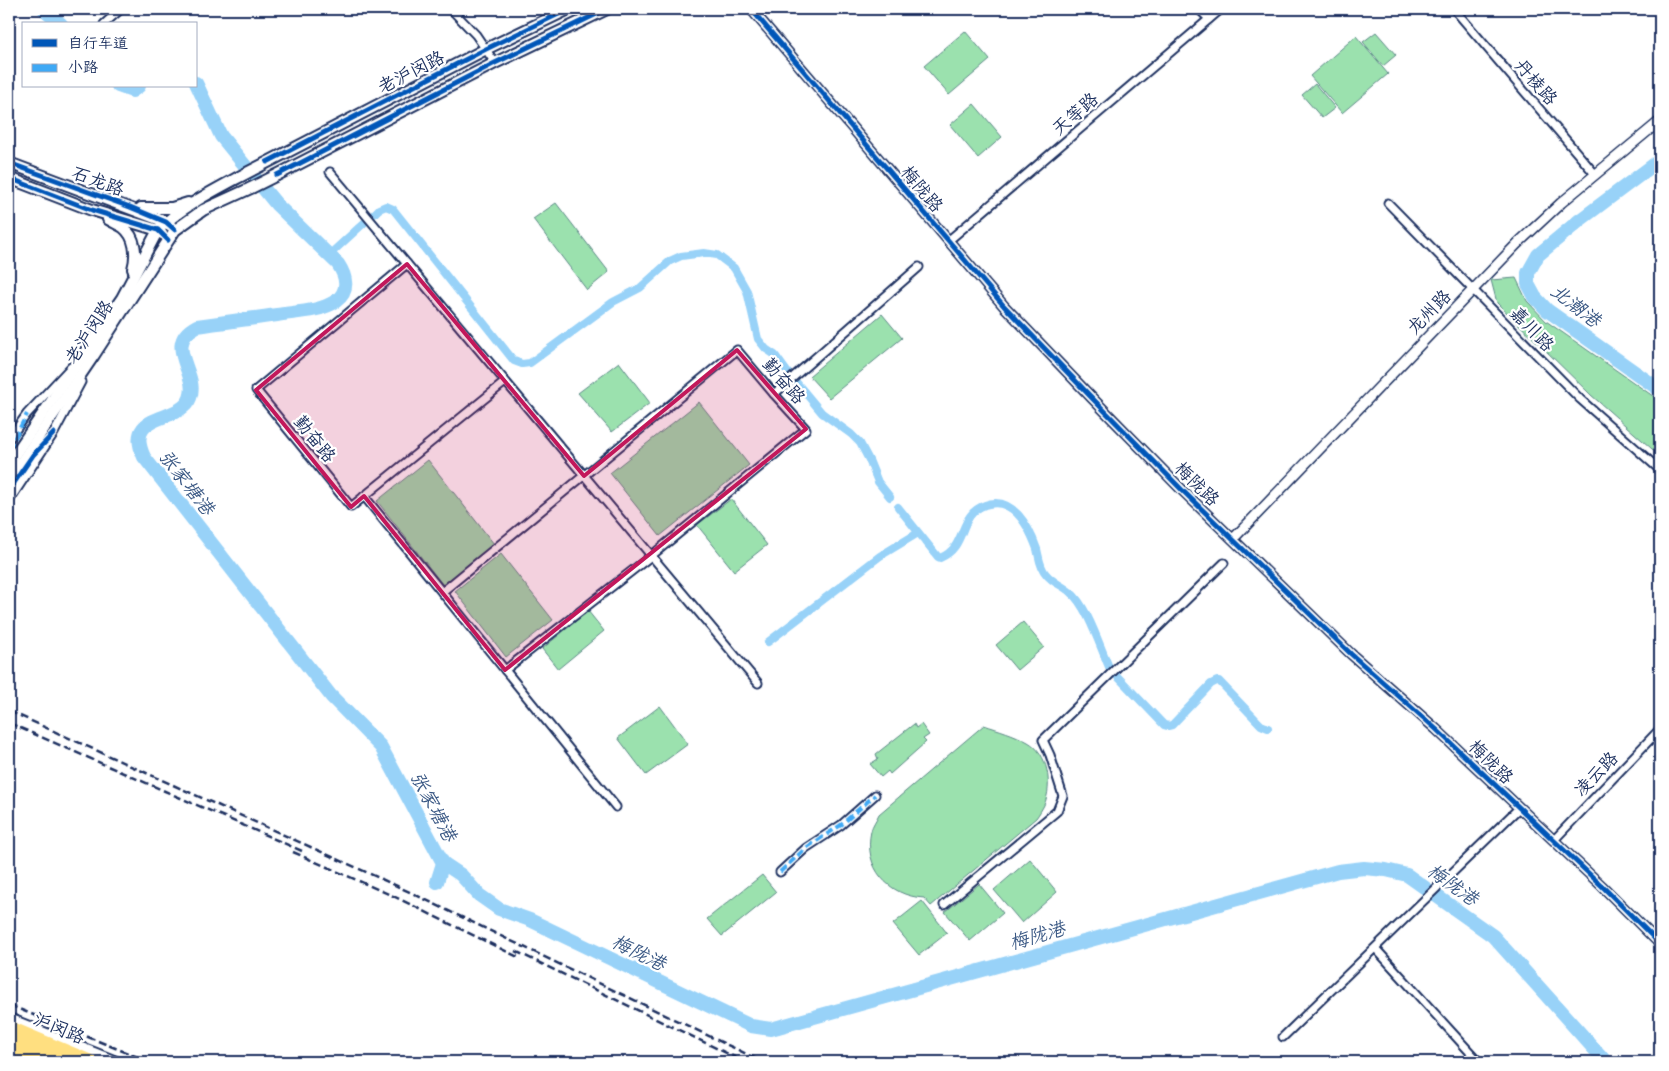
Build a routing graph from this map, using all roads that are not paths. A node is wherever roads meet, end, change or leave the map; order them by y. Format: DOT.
graph roads {
  1 [pos="121,9"];
  2 [pos="451,9"];
  3 [pos="569,9"];
  4 [pos="607,9"];
  5 [pos="751,9"];
  6 [pos="1199,9"];
  7 [pos="1221,9"];
  8 [pos="1454,9"];
  9 [pos="1209,19"];
  10 [pos="106,22"];
  11 [pos="486,49"];
  12 [pos="495,63"];
  13 [pos="1660,121"];
  14 [pos="9,163"];
  15 [pos="330,172"];
  16 [pos="1595,174"];
  17 [pos="9,178"];
  18 [pos="198,201"];
  19 [pos="1388,203"];
  20 [pos="130,207"];
  21 [pos="92,210"];
  22 [pos="166,222"];
  23 [pos="158,230"];
  24 [pos="175,230"];
  25 [pos="168,240"];
  26 [pos="948,241"];
  27 [pos="406,264"];
  28 [pos="919,267"];
  29 [pos="1473,290"];
  30 [pos="122,298"];
  31 [pos="90,352"];
  32 [pos="505,382"];
  33 [pos="774,394"];
  34 [pos="9,439"];
  35 [pos="9,463"];
  36 [pos="1660,470"];
  37 [pos="584,476"];
  38 [pos="9,480"];
  39 [pos="364,496"];
  40 [pos="9,501"];
  41 [pos="1233,538"];
  42 [pos="651,556"];
  43 [pos="1224,563"];
  44 [pos="442,592"];
  45 [pos="505,670"];
  46 [pos="758,683"];
  47 [pos="1660,729"];
  48 [pos="875,796"];
  49 [pos="616,806"];
  50 [pos="1519,808"];
  51 [pos="1554,840"];
  52 [pos="780,872"];
  53 [pos="944,905"];
  54 [pos="1660,944"];
  55 [pos="1376,949"];
  56 [pos="9,1019"];
  57 [pos="9,1026"];
  58 [pos="9,1035"];
  59 [pos="1283,1037"];
  60 [pos="9,1045"];
  61 [pos="9,1054"];
  62 [pos="29,1062"];
  63 [pos="52,1062"];
  64 [pos="76,1062"];
  65 [pos="95,1062"];
  66 [pos="116,1062"];
  67 [pos="1479,1062"];
  1 -- 10 [label="street"];
  2 -- 11 [label="street"];
  3 -- 11 [label="main road, 老沪闵路"];
  4 -- 12 [label="main road, 老沪闵路"];
  5 -- 26 [label="street, 梅陇路"];
  6 -- 9 [label="street"];
  7 -- 9 [label="street, 天等路"];
  8 -- 16 [label="street, 丹棱路"];
  9 -- 26 [label="street, 天等路"];
  11 -- 12 [label="street"];
  11 -- 18 [label="main road, 老沪闵路"];
  12 -- 24 [label="main road, 老沪闵路, bridge"];
  13 -- 16 [label="street, 龙州路"];
  14 -- 20 [label="main road, 石龙路"];
  15 -- 27 [label="street"];
  16 -- 29 [label="street, 龙州路"];
  17 -- 21 [label="main road, 石龙路"];
  18 -- 20 [label="main road"];
  18 -- 22 [label="main road, 老沪闵路"];
  19 -- 29 [label="street, 嘉川路"];
  20 -- 22 [label="main road, 石龙路"];
  21 -- 23 [label="main road, 石龙路"];
  21 -- 30 [label="main road"];
  22 -- 23 [label="main road, 老沪闵路"];
  22 -- 24 [label="main road, 石龙路"];
  23 -- 25 [label="main road, 石龙路"];
  23 -- 30 [label="main road, 老沪闵路"];
  24 -- 25 [label="main road, 老沪闵路"];
  25 -- 31 [label="main road, 老沪闵路"];
  26 -- 41 [label="street, 梅陇路"];
  27 -- 32 [label="street"];
  27 -- 39 [label="street, 勤奋路"];
  28 -- 33 [label="street"];
  29 -- 36 [label="street, 嘉川路"];
  29 -- 41 [label="street, 龙州路"];
  30 -- 31 [label="main road, 老沪闵路"];
  31 -- 34 [label="street"];
  31 -- 35 [label="main road, 老沪闵路"];
  31 -- 38 [label="main road, 老沪闵路"];
  31 -- 40 [label="street"];
  32 -- 37 [label="street"];
  32 -- 39 [label="street"];
  33 -- 37 [label="street, 勤奋路"];
  33 -- 42 [label="street, 勤奋路"];
  37 -- 42 [label="street"];
  37 -- 44 [label="street, 勤奋路"];
  39 -- 44 [label="street"];
  41 -- 50 [label="street, 梅陇路"];
  42 -- 45 [label="street, 勤奋路"];
  42 -- 46 [label="street"];
  43 -- 53 [label="street"];
  44 -- 45 [label="street"];
  45 -- 49 [label="street"];
  47 -- 51 [label="street, 凌云路"];
  48 -- 52 [label="street"];
  50 -- 51 [label="street, 梅陇路"];
  50 -- 55 [label="street"];
  51 -- 54 [label="street, 梅陇路"];
  55 -- 59 [label="street"];
  55 -- 67 [label="street"];
  56 -- 66 [label="main road"];
  57 -- 65 [label="main road, 沪闵路"];
  58 -- 64 [label="main road"];
  60 -- 63 [label="main road, 沪闵路"];
  61 -- 62 [label="main road"];
}
